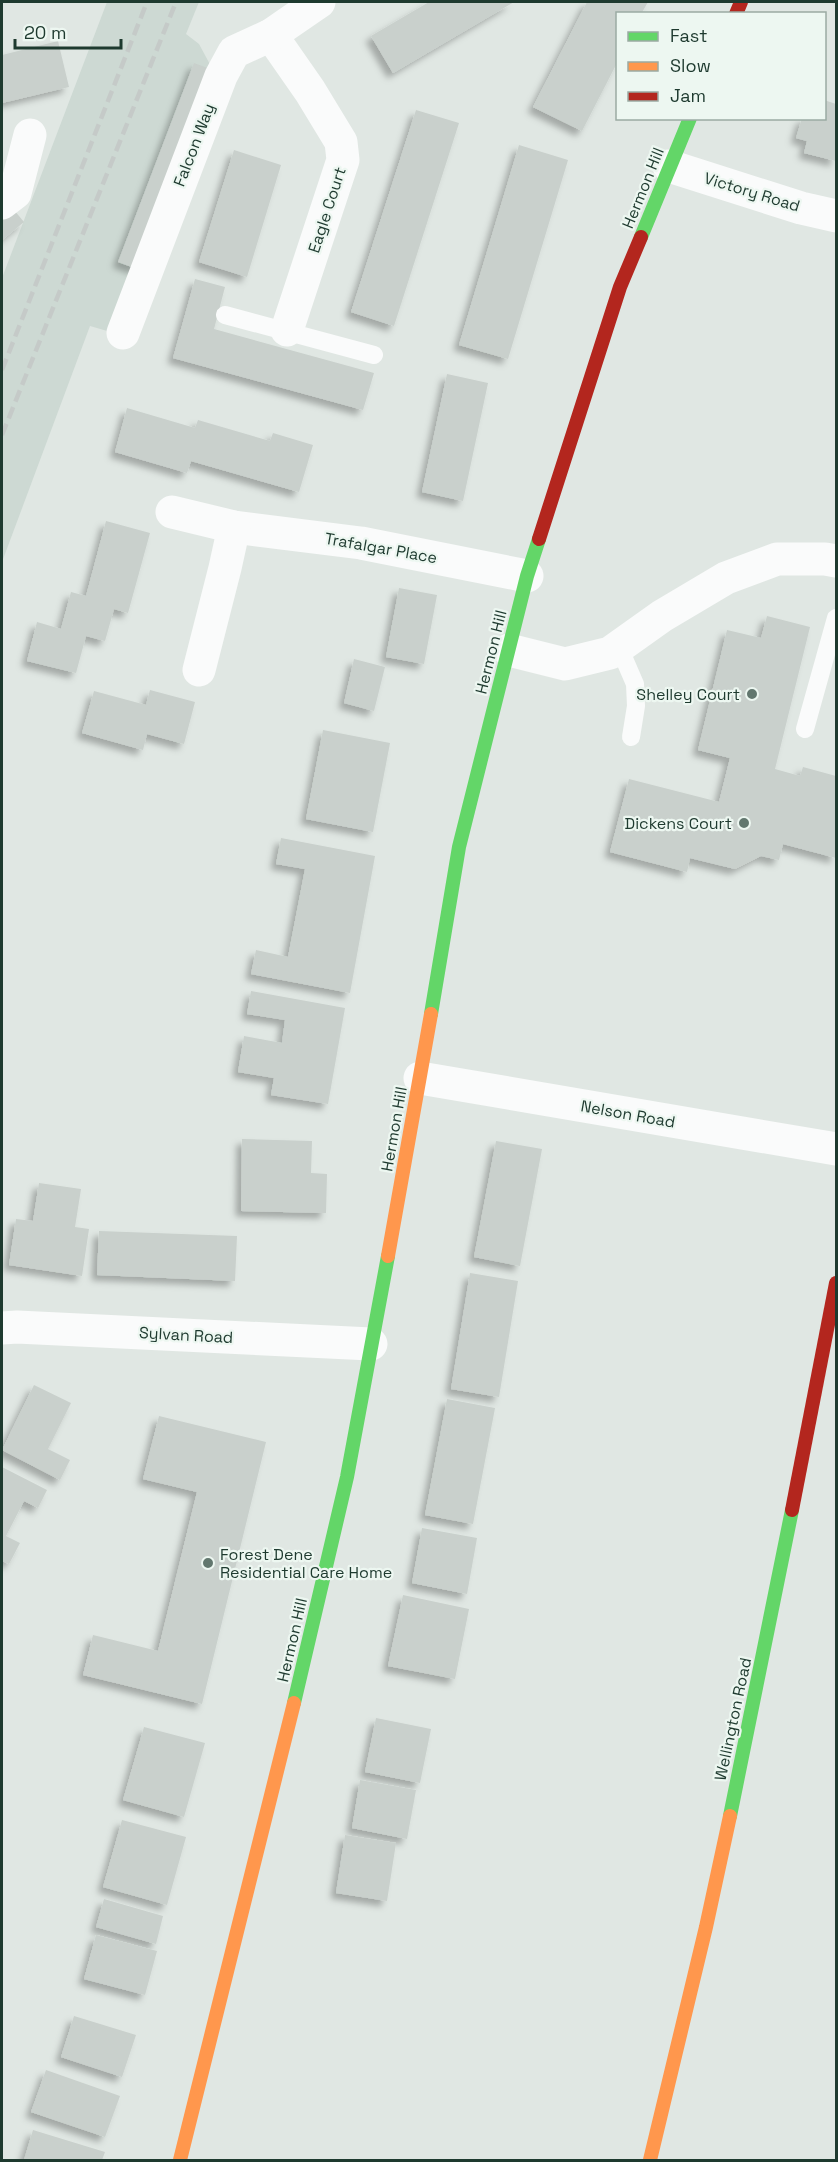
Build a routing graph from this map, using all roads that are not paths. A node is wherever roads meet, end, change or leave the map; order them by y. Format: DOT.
graph roads {
  1 [pos="319,2"];
  2 [pos="272,35"];
  3 [pos="689,120"];
  4 [pos="30,135"];
  5 [pos="669,166"];
  6 [pos="2,203"];
  7 [pos="837,216"];
  8 [pos="225,315"];
  9 [pos="287,330"];
  10 [pos="123,333"];
  11 [pos="374,355"];
  12 [pos="172,512"];
  13 [pos="234,527"];
  14 [pos="837,561"];
  15 [pos="527,576"];
  16 [pos="837,618"];
  17 [pos="619,647"];
  18 [pos="509,650"];
  19 [pos="199,669"];
  20 [pos="805,729"];
  21 [pos="631,738"];
  22 [pos="420,1078"];
  23 [pos="837,1149"];
  24 [pos="837,1282"];
  25 [pos="2,1328"];
  26 [pos="371,1344"];
  27 [pos="180,2160"];
  28 [pos="650,2160"];
  1 -- 2 [label="street, Falcon Way"];
  2 -- 9 [label="street, Eagle Court"];
  2 -- 10 [label="street, Falcon Way"];
  3 -- 5 [label="main road, Hermon Hill"];
  4 -- 6 [label="street"];
  5 -- 7 [label="street, Victory Road"];
  5 -- 15 [label="main road, Hermon Hill"];
  8 -- 9 [label="lane"];
  9 -- 11 [label="lane"];
  12 -- 13 [label="street, Trafalgar Place"];
  13 -- 15 [label="street, Trafalgar Place"];
  13 -- 19 [label="street"];
  14 -- 17 [label="street"];
  15 -- 18 [label="main road, Hermon Hill"];
  16 -- 20 [label="lane"];
  17 -- 18 [label="street"];
  17 -- 21 [label="lane"];
  18 -- 22 [label="main road, Hermon Hill"];
  22 -- 23 [label="street, Nelson Road"];
  22 -- 26 [label="main road, Hermon Hill"];
  24 -- 28 [label="main road, Wellington Road"];
  25 -- 26 [label="street, Sylvan Road"];
  26 -- 27 [label="main road, Hermon Hill"];
}
